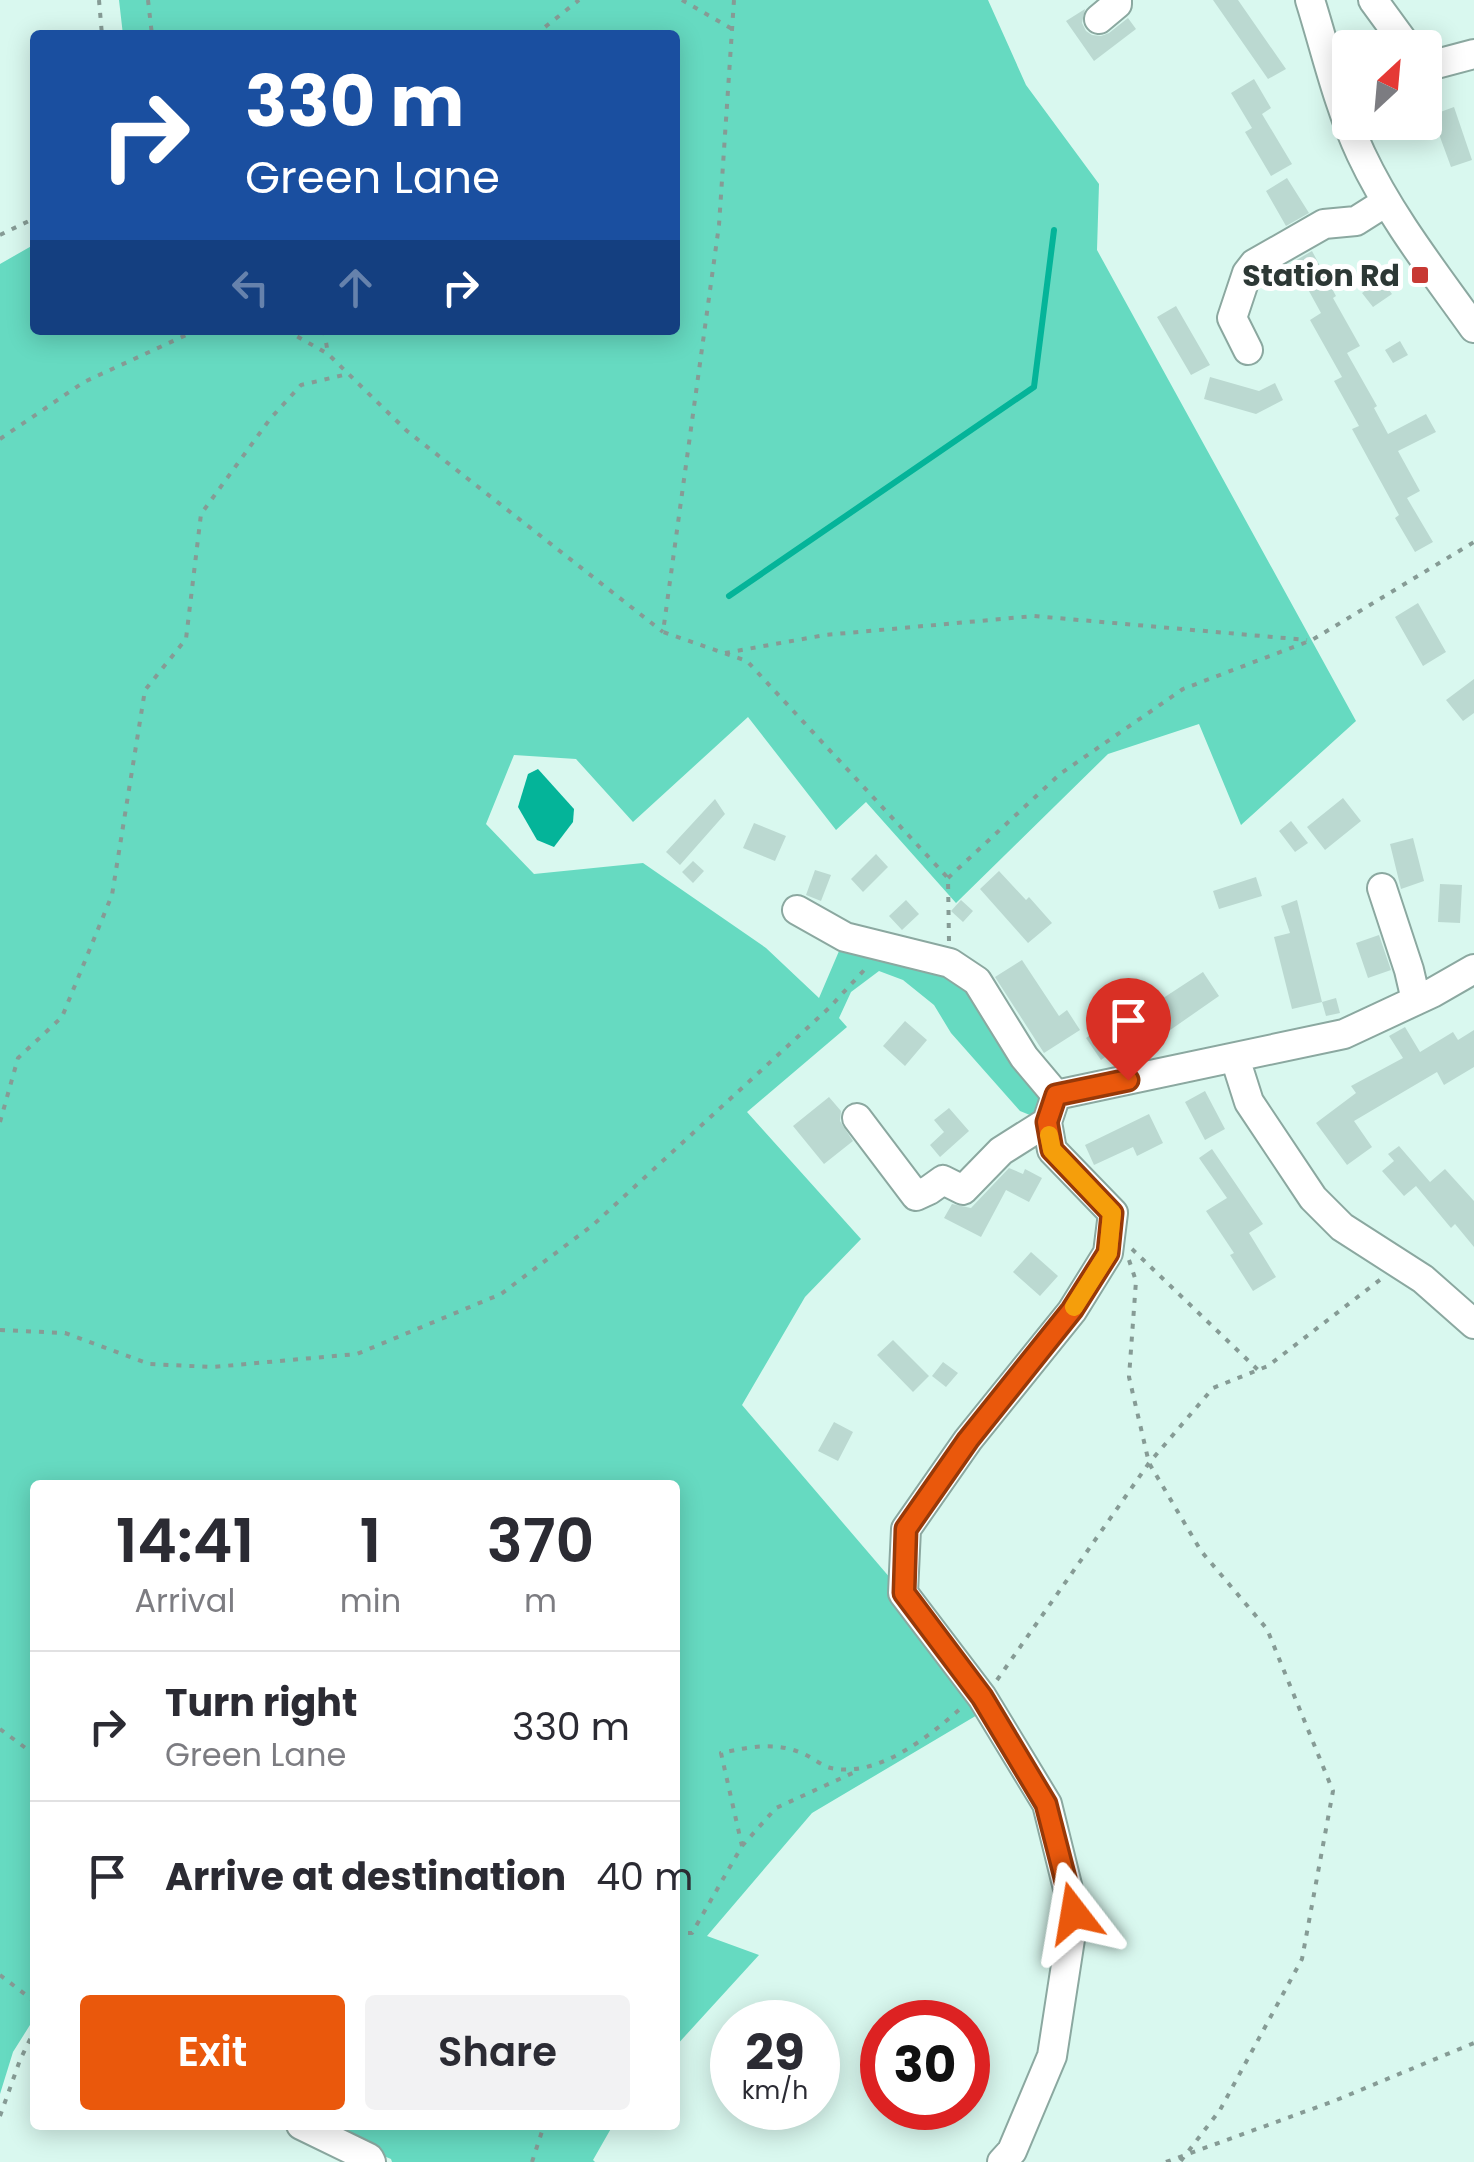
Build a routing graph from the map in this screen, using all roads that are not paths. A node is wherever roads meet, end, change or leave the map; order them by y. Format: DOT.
graph roads {
  1 [pos="1310,0"];
  2 [pos="1373,0"];
  3 [pos="1395,30"];
  4 [pos="1474,54"];
  5 [pos="1332,61"];
  6 [pos="1442,62"];
  7 [pos="1357,140"];
  8 [pos="1386,202"];
  9 [pos="1474,328"];
  10 [pos="1248,350"];
  11 [pos="1382,888"];
  12 [pos="797,910"];
  13 [pos="1474,970"];
  14 [pos="1416,1000"];
  15 [pos="1235,1058"];
  16 [pos="1052,1109"];
  17 [pos="857,1118"];
  18 [pos="1474,1324"];
  19 [pos="311,2130"];
  20 [pos="371,2162"];
  21 [pos="1002,2162"];
  1 -- 5 [label="street"];
  2 -- 3 [label="street"];
  4 -- 6 [label="street"];
  7 -- 8 [label="street"];
  8 -- 9 [label="street"];
  8 -- 10 [label="street"];
  11 -- 14 [label="street"];
  12 -- 16 [label="street"];
  13 -- 14 [label="street"];
  14 -- 15 [label="street"];
  15 -- 16 [label="street"];
  15 -- 18 [label="street"];
  16 -- 17 [label="street"];
  16 -- 21 [label="street"];
  19 -- 20 [label="street"];
}
